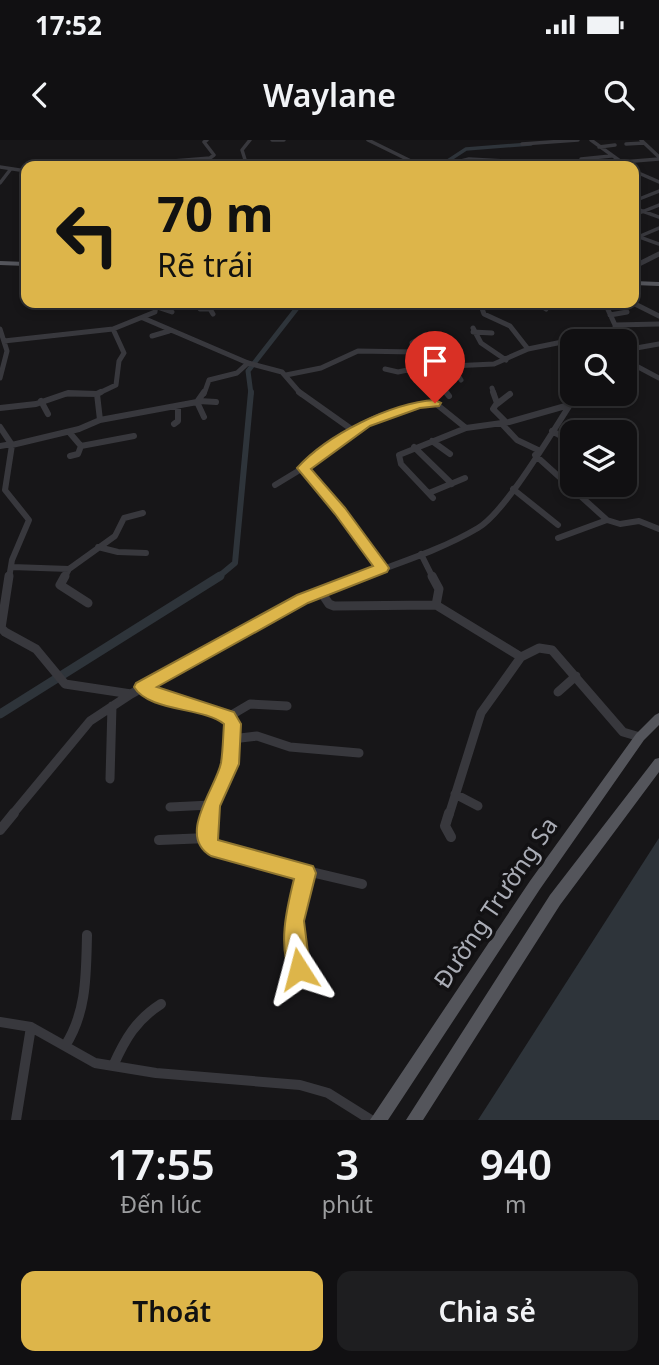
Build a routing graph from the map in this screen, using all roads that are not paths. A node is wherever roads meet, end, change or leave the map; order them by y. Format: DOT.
graph roads {
  1 [pos="207,140"];
  2 [pos="250,140"];
  3 [pos="272,140"];
  4 [pos="284,140"];
  5 [pos="368,140"];
  6 [pos="578,140"];
  7 [pos="592,140"];
  8 [pos="642,141"];
  9 [pos="521,144"];
  10 [pos="626,144"];
  11 [pos="615,145"];
  12 [pos="599,146"];
  13 [pos="587,156"];
  14 [pos="611,156"];
  15 [pos="0,159"];
  16 [pos="659,159"];
  17 [pos="173,161"];
  18 [pos="245,161"];
  19 [pos="411,161"];
  20 [pos="449,161"];
  21 [pos="499,161"];
  22 [pos="581,161"];
  23 [pos="615,161"];
  24 [pos="639,162"];
  25 [pos="5,168"];
  26 [pos="639,173"];
  27 [pos="659,182"];
  28 [pos="0,183"];
  29 [pos="659,191"];
  30 [pos="639,199"];
  31 [pos="659,205"];
  32 [pos="639,210"];
  33 [pos="644,211"];
  34 [pos="639,213"];
  35 [pos="659,216"];
  36 [pos="659,228"];
  37 [pos="639,235"];
  38 [pos="639,237"];
  39 [pos="659,244"];
  40 [pos="659,254"];
  41 [pos="639,260"];
  42 [pos="643,261"];
  43 [pos="0,263"];
  44 [pos="21,264"];
  45 [pos="639,264"];
  46 [pos="639,283"];
  47 [pos="659,284"];
  48 [pos="639,306"];
  49 [pos="156,308"];
  50 [pos="163,308"];
  51 [pos="199,308"];
  52 [pos="482,308"];
  53 [pos="607,308"];
  54 [pos="172,312"];
  55 [pos="627,312"];
  56 [pos="213,314"];
  57 [pos="610,315"];
  58 [pos="659,316"];
  59 [pos="143,318"];
  60 [pos="659,324"];
  61 [pos="616,328"];
  62 [pos="0,329"];
  63 [pos="113,329"];
  64 [pos="169,331"];
  65 [pos="492,333"];
  66 [pos="425,335"];
  67 [pos="152,336"];
  68 [pos="4,341"];
  69 [pos="659,344"];
  70 [pos="637,348"];
  71 [pos="528,349"];
  72 [pos="414,352"];
  73 [pos="506,359"];
  74 [pos="252,363"];
  75 [pos="452,366"];
  76 [pos="637,366"];
  77 [pos="428,367"];
  78 [pos="385,369"];
  79 [pos="286,375"];
  80 [pos="0,378"];
  81 [pos="659,378"];
  82 [pos="461,380"];
  83 [pos="492,388"];
  84 [pos="97,394"];
  85 [pos="510,394"];
  86 [pos="318,396"];
  87 [pos="449,396"];
  88 [pos="41,401"];
  89 [pos="198,401"];
  90 [pos="309,401"];
  91 [pos="216,402"];
  92 [pos="497,404"];
  93 [pos="565,406"];
  94 [pos="568,406"];
  95 [pos="178,407"];
  96 [pos="0,408"];
  97 [pos="48,414"];
  98 [pos="204,416"];
  99 [pos="100,419"];
  100 [pos="503,423"];
  101 [pos="174,424"];
  102 [pos="0,427"];
  103 [pos="466,428"];
  104 [pos="354,430"];
  105 [pos="552,431"];
  106 [pos="69,432"];
  107 [pos="560,435"];
  108 [pos="134,436"];
  109 [pos="432,441"];
  110 [pos="12,444"];
  111 [pos="0,446"];
  112 [pos="80,446"];
  113 [pos="414,447"];
  114 [pos="537,453"];
  115 [pos="450,454"];
  116 [pos="70,456"];
  117 [pos="303,468"];
  118 [pos="465,478"];
  119 [pos="452,484"];
  120 [pos="275,485"];
  121 [pos="513,489"];
  122 [pos="3,490"];
  123 [pos="143,513"];
  124 [pos="607,520"];
  125 [pos="558,525"];
  126 [pos="659,529"];
  127 [pos="558,538"];
  128 [pos="97,547"];
  129 [pos="146,553"];
  130 [pos="421,554"];
  131 [pos="12,567"];
  132 [pos="382,568"];
  133 [pos="69,569"];
  134 [pos="321,592"];
  135 [pos="88,603"];
  136 [pos="436,605"];
  137 [pos="0,624"];
  138 [pos="521,657"];
  139 [pos="576,676"];
  140 [pos="142,687"];
  141 [pos="558,692"];
  142 [pos="131,694"];
  143 [pos="112,706"];
  144 [pos="287,706"];
  145 [pos="228,717"];
  146 [pos="659,718"];
  147 [pos="640,737"];
  148 [pos="232,739"];
  149 [pos="359,752"];
  150 [pos="659,763"];
  151 [pos="110,779"];
  152 [pos="455,794"];
  153 [pos="211,806"];
  154 [pos="478,806"];
  155 [pos="170,807"];
  156 [pos="0,830"];
  157 [pos="208,838"];
  158 [pos="451,838"];
  159 [pos="159,841"];
  160 [pos="306,873"];
  161 [pos="362,884"];
  162 [pos="87,935"];
  163 [pos="299,969"];
  164 [pos="160,1004"];
  165 [pos="0,1022"];
  166 [pos="31,1027"];
  167 [pos="65,1046"];
  168 [pos="113,1066"];
  169 [pos="16,1120"];
  170 [pos="371,1120"];
  171 [pos="379,1120"];
  172 [pos="414,1120"];
  1 -- 17 [label="street"];
  2 -- 18 [label="street"];
  3 -- 4 [label="street"];
  5 -- 19 [label="street"];
  6 -- 9 [label="street"];
  7 -- 12 [label="street"];
  8 -- 10 [label="street"];
  8 -- 16 [label="street"];
  11 -- 12 [label="street"];
  12 -- 14 [label="street"];
  13 -- 14 [label="street"];
  14 -- 22 [label="street"];
  14 -- 23 [label="street"];
  15 -- 25 [label="street"];
  16 -- 24 [label="street"];
  20 -- 21 [label="street"];
  25 -- 28 [label="street"];
  26 -- 27 [label="street"];
  29 -- 30 [label="street"];
  31 -- 33 [label="street"];
  32 -- 33 [label="street"];
  33 -- 34 [label="street"];
  33 -- 35 [label="street"];
  36 -- 37 [label="street"];
  38 -- 39 [label="street"];
  40 -- 42 [label="street"];
  41 -- 42 [label="street"];
  42 -- 45 [label="street"];
  43 -- 44 [label="main road"];
  46 -- 47 [label="main road"];
  48 -- 58 [label="street"];
  49 -- 59 [label="street"];
  50 -- 54 [label="street"];
  51 -- 56 [label="street"];
  52 -- 71 [label="street"];
  53 -- 57 [label="street"];
  55 -- 57 [label="street"];
  57 -- 61 [label="street"];
  59 -- 63 [label="street"];
  59 -- 64 [label="street"];
  60 -- 61 [label="street"];
  61 -- 71 [label="street"];
  62 -- 68 [label="street"];
  63 -- 68 [label="street"];
  63 -- 84 [label="street"];
  64 -- 67 [label="street"];
  64 -- 74 [label="street"];
  65 -- 73 [label="street"];
  66 -- 72 [label="street"];
  68 -- 80 [label="street"];
  69 -- 70 [label="street"];
  71 -- 73 [label="street"];
  72 -- 77 [label="street"];
  72 -- 79 [label="street"];
  73 -- 75 [label="street"];
  74 -- 79 [label="street"];
  74 -- 89 [label="street"];
  75 -- 77 [label="street"];
  75 -- 82 [label="street"];
  76 -- 81 [label="street"];
  77 -- 78 [label="street"];
  77 -- 87 [label="street"];
  79 -- 90 [label="street"];
  83 -- 92 [label="street"];
  84 -- 88 [label="street"];
  84 -- 99 [label="street"];
  85 -- 92 [label="street"];
  86 -- 90 [label="street"];
  88 -- 96 [label="street"];
  88 -- 97 [label="street"];
  89 -- 91 [label="street"];
  89 -- 95 [label="street"];
  89 -- 98 [label="street"];
  90 -- 104 [label="street"];
  92 -- 100 [label="street"];
  93 -- 100 [label="street"];
  94 -- 105 [label="street"];
  95 -- 99 [label="street"];
  95 -- 101 [label="street"];
  99 -- 106 [label="street"];
  100 -- 103 [label="street"];
  100 -- 114 [label="street"];
  102 -- 110 [label="street"];
  103 -- 104 [label="street"];
  103 -- 109 [label="street"];
  104 -- 117 [label="street"];
  105 -- 107 [label="street"];
  105 -- 114 [label="street"];
  106 -- 110 [label="street"];
  106 -- 112 [label="street"];
  108 -- 112 [label="street"];
  109 -- 113 [label="street"];
  109 -- 115 [label="street"];
  110 -- 111 [label="street"];
  110 -- 122 [label="street"];
  112 -- 116 [label="street"];
  113 -- 119 [label="street"];
  113 -- 119 [label="street"];
  114 -- 121 [label="street"];
  114 -- 124 [label="street"];
  117 -- 120 [label="street"];
  117 -- 132 [label="street"];
  118 -- 119 [label="street"];
  121 -- 125 [label="street"];
  121 -- 130 [label="street"];
  122 -- 131 [label="street"];
  123 -- 128 [label="street"];
  124 -- 126 [label="street"];
  124 -- 127 [label="street"];
  128 -- 129 [label="street"];
  128 -- 133 [label="street"];
  130 -- 132 [label="street"];
  130 -- 136 [label="street"];
  131 -- 133 [label="street"];
  131 -- 137 [label="street"];
  132 -- 134 [label="street"];
  133 -- 135 [label="street"];
  134 -- 136 [label="street"];
  134 -- 140 [label="street"];
  136 -- 138 [label="street"];
  137 -- 142 [label="street"];
  138 -- 139 [label="street"];
  138 -- 152 [label="street"];
  139 -- 141 [label="street"];
  139 -- 147 [label="street"];
  140 -- 142 [label="street"];
  140 -- 145 [label="street"];
  142 -- 143 [label="street"];
  143 -- 151 [label="street"];
  143 -- 156 [label="street"];
  144 -- 145 [label="street"];
  145 -- 148 [label="street"];
  146 -- 147 [label="main road, Đường Trường Sa"];
  147 -- 171 [label="main road, Đường Trường Sa"];
  148 -- 149 [label="street"];
  148 -- 153 [label="street"];
  150 -- 172 [label="main road"];
  152 -- 154 [label="street"];
  152 -- 158 [label="street"];
  153 -- 155 [label="street"];
  153 -- 157 [label="street"];
  157 -- 159 [label="street"];
  157 -- 160 [label="street"];
  160 -- 161 [label="street"];
  160 -- 163 [label="street"];
  162 -- 167 [label="street"];
  164 -- 168 [label="street"];
  165 -- 166 [label="street"];
  166 -- 167 [label="street"];
  166 -- 169 [label="street"];
  167 -- 168 [label="street"];
  168 -- 170 [label="street"];
}
